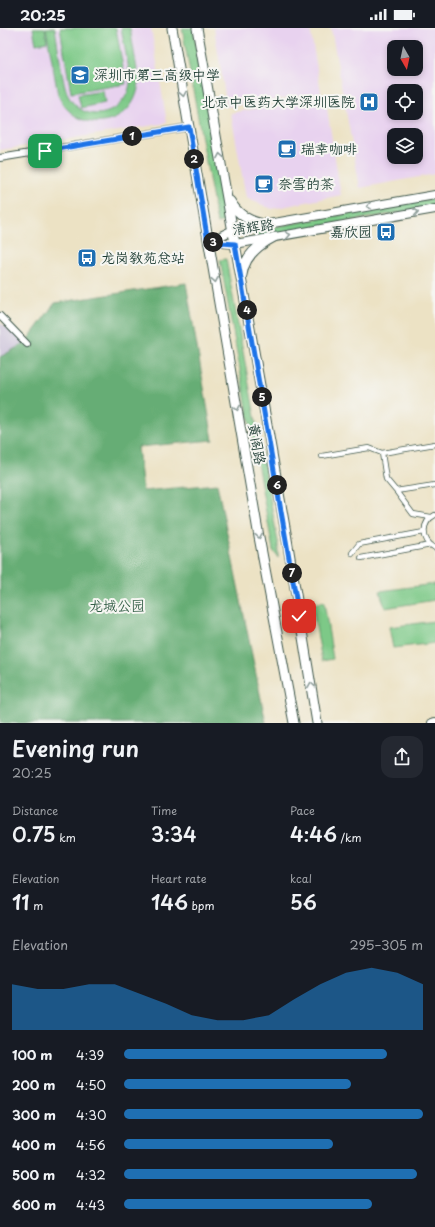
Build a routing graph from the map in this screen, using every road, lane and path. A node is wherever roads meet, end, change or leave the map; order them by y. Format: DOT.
graph roads {
  1 [pos="172,28"];
  2 [pos="198,28"];
  3 [pos="189,127"];
  4 [pos="0,158"];
  5 [pos="227,194"];
  6 [pos="435,194"];
  7 [pos="435,209"];
  8 [pos="265,224"];
  9 [pos="233,230"];
  10 [pos="274,237"];
  11 [pos="208,242"];
  12 [pos="235,244"];
  13 [pos="241,279"];
  14 [pos="0,316"];
  15 [pos="27,344"];
  16 [pos="435,444"];
  17 [pos="382,453"];
  18 [pos="322,456"];
  19 [pos="435,485"];
  20 [pos="396,491"];
  21 [pos="433,516"];
  22 [pos="424,532"];
  23 [pos="433,546"];
  24 [pos="352,554"];
  25 [pos="361,558"];
  26 [pos="435,722"];
  27 [pos="294,723"];
  28 [pos="317,723"];
  29 [pos="432,723"];
  1 -- 3 [label="main road, 黄阁路, one-way"];
  5 -- 2 [label="main road, 黄阁路, one-way"];
  3 -- 4 [label="street"];
  3 -- 11 [label="main road, 黄阁路"];
  5 -- 8 [label="main road"];
  5 -- 9 [label="main road, 黄阁路"];
  6 -- 8 [label="street, 清辉路, one-way"];
  10 -- 7 [label="street, 清辉路, one-way"];
  8 -- 9 [label="street, 清辉路"];
  9 -- 11 [label="street, 清辉路"];
  9 -- 12 [label="main road, 黄阁路"];
  10 -- 12 [label="street, 清辉路"];
  10 -- 13 [label="main road"];
  11 -- 12 [label="street, 清辉路"];
  11 -- 27 [label="main road, 黄阁路, one-way"];
  12 -- 13 [label="main road, 黄阁路"];
  28 -- 13 [label="main road, 黄阁路, one-way"];
  14 -- 15 [label="street"];
  16 -- 17 [label="street"];
  17 -- 18 [label="street"];
  17 -- 20 [label="street"];
  19 -- 20 [label="street"];
  20 -- 21 [label="street"];
  21 -- 22 [label="street"];
  22 -- 23 [label="street"];
  22 -- 24 [label="street"];
  23 -- 25 [label="street"];
  26 -- 29 [label="street"];
}
